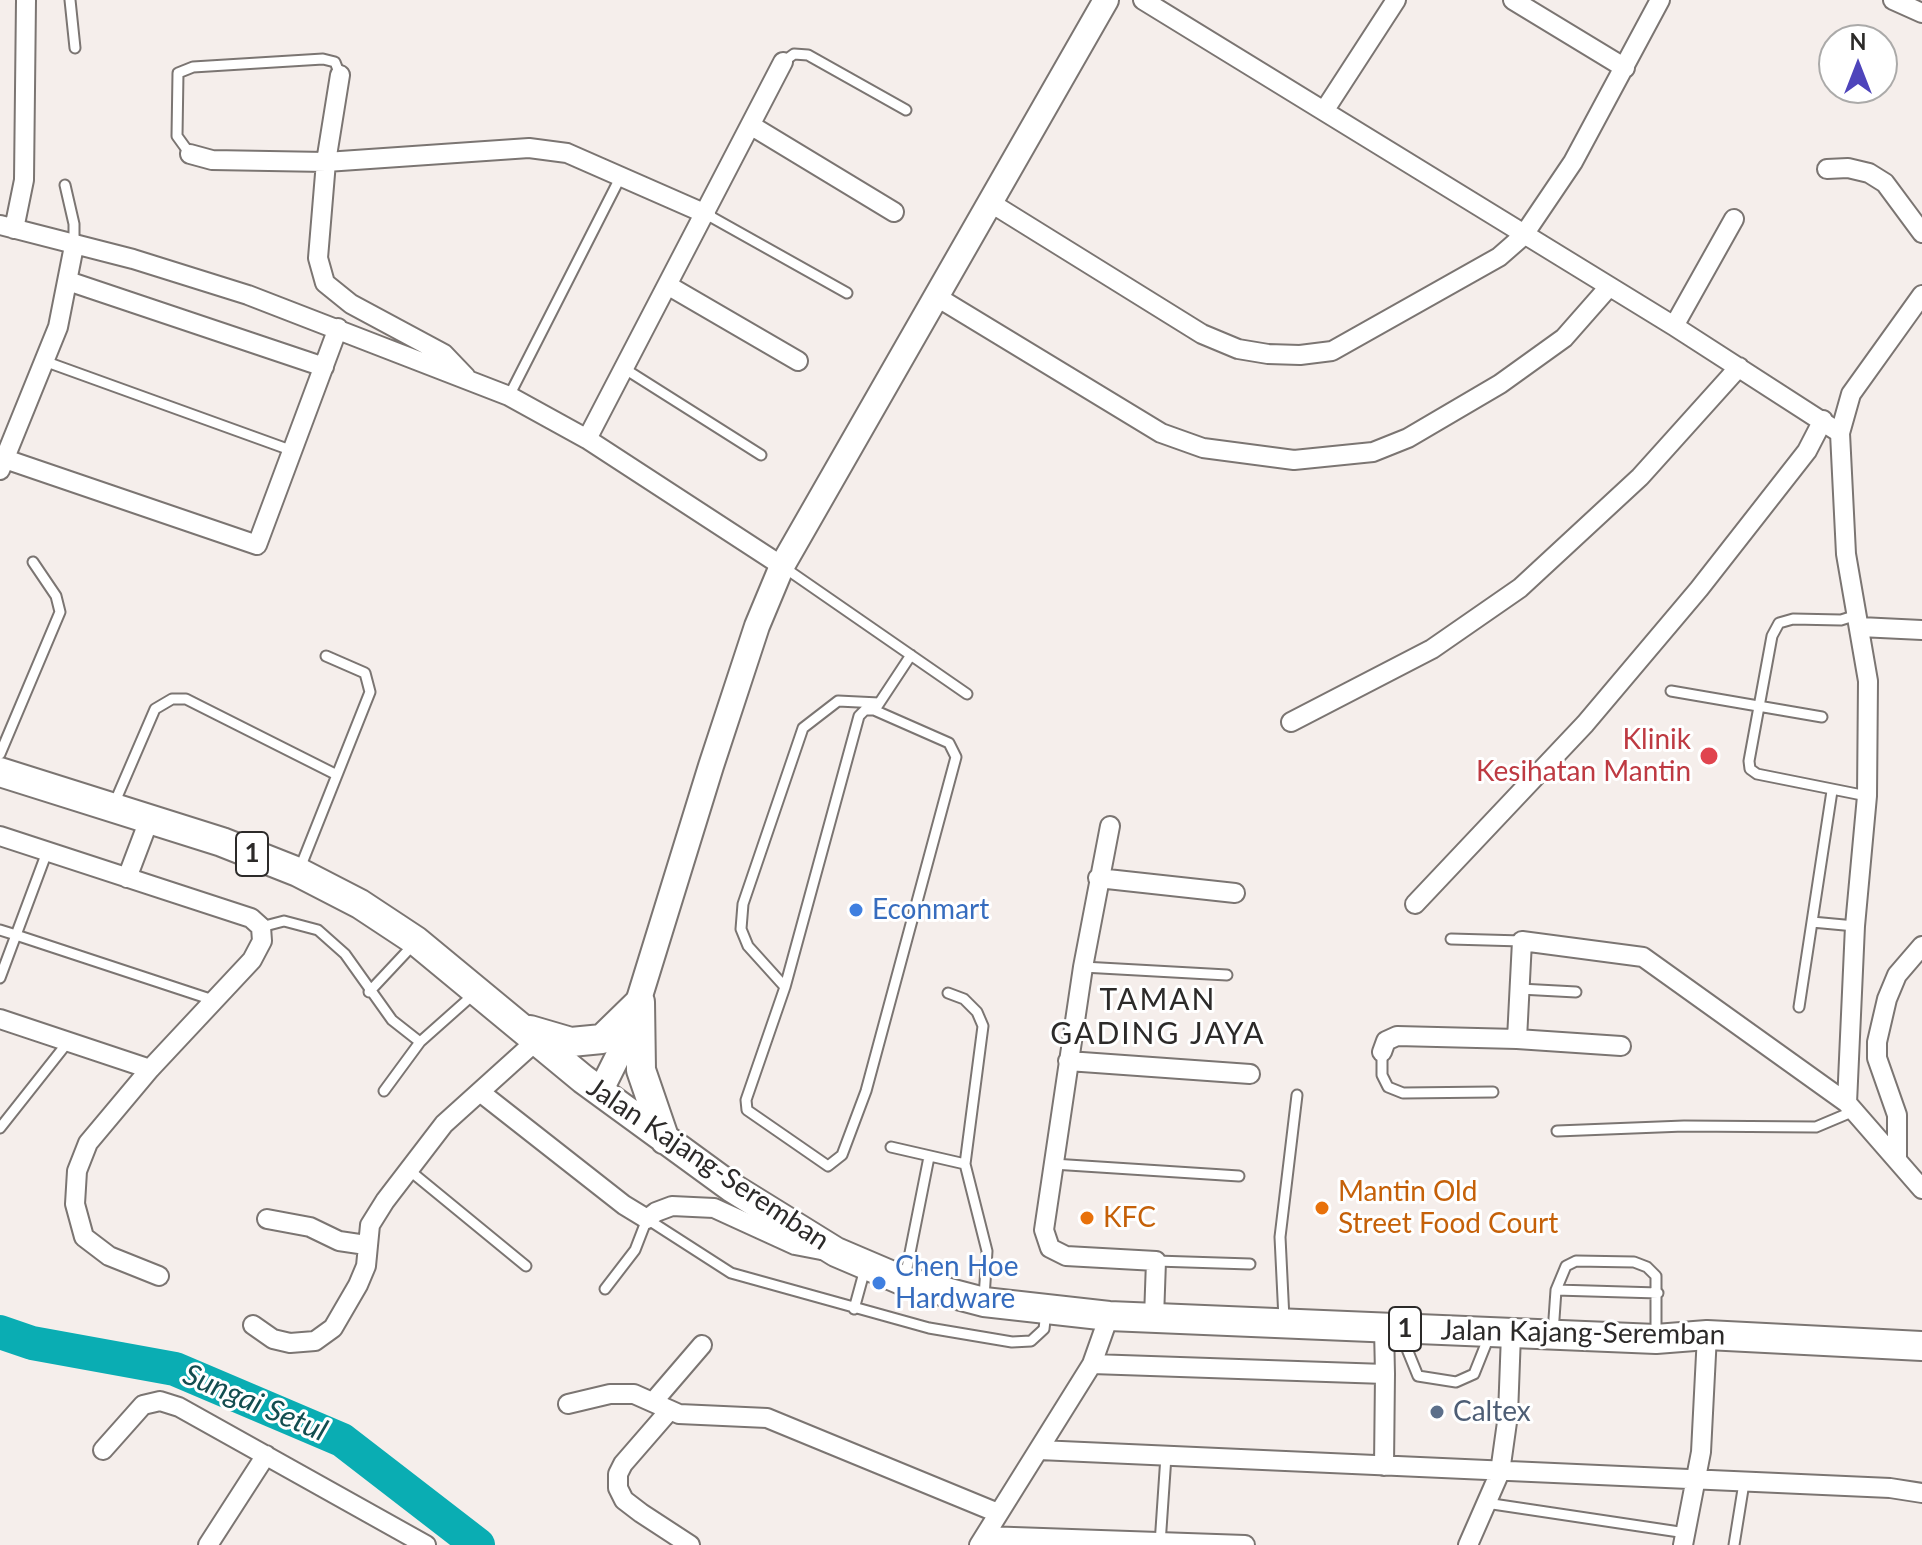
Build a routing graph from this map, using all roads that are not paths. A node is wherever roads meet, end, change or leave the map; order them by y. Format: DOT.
graph roads {
  1 [pos="26,0"];
  2 [pos="70,0"];
  3 [pos="1106,0"];
  4 [pos="1143,0"];
  5 [pos="1396,0"];
  6 [pos="1513,0"];
  7 [pos="1660,0"];
  8 [pos="1893,0"];
  9 [pos="1922,13"];
  10 [pos="75,48"];
  11 [pos="783,62"];
  12 [pos="1625,68"];
  13 [pos="340,75"];
  14 [pos="906,110"];
  15 [pos="1324,111"];
  16 [pos="752,126"];
  17 [pos="190,154"];
  18 [pos="326,162"];
  19 [pos="1827,169"];
  20 [pos="621,176"];
  21 [pos="65,185"];
  22 [pos="991,203"];
  23 [pos="894,212"];
  24 [pos="706,214"];
  25 [pos="1734,219"];
  26 [pos="7,227"];
  27 [pos="1922,233"];
  28 [pos="1523,236"];
  29 [pos="74,246"];
  30 [pos="68,281"];
  31 [pos="669,286"];
  32 [pos="1608,288"];
  33 [pos="847,293"];
  34 [pos="1922,295"];
  35 [pos="937,297"];
  36 [pos="1674,326"];
  37 [pos="338,328"];
  38 [pos="44,361"];
  39 [pos="798,361"];
  40 [pos="324,367"];
  41 [pos="1739,367"];
  42 [pos="625,369"];
  43 [pos="468,379"];
  44 [pos="509,396"];
  45 [pos="1823,420"];
  46 [pos="1840,433"];
  47 [pos="587,439"];
  48 [pos="294,451"];
  49 [pos="761,455"];
  50 [pos="2,465"];
  51 [pos="33,562"];
  52 [pos="782,566"];
  53 [pos="1859,621"];
  54 [pos="1922,630"];
  55 [pos="911,655"];
  56 [pos="326,656"];
  57 [pos="1671,691"];
  58 [pos="967,694"];
  59 [pos="1758,705"];
  60 [pos="876,706"];
  61 [pos="1822,717"];
  62 [pos="1291,722"];
  63 [pos="0,754"];
  64 [pos="0,772"];
  65 [pos="337,775"];
  66 [pos="1832,791"];
  67 [pos="1867,796"];
  68 [pos="113,807"];
  69 [pos="149,820"];
  70 [pos="1110,826"];
  71 [pos="0,836"];
  72 [pos="47,852"];
  73 [pos="298,872"];
  74 [pos="127,878"];
  75 [pos="1098,878"];
  76 [pos="1235,893"];
  77 [pos="1415,904"];
  78 [pos="1812,922"];
  79 [pos="1855,926"];
  80 [pos="261,927"];
  81 [pos="0,930"];
  82 [pos="16,935"];
  83 [pos="1451,939"];
  84 [pos="416,941"];
  85 [pos="1522,941"];
  86 [pos="1922,946"];
  87 [pos="1083,967"];
  88 [pos="1227,975"];
  89 [pos="0,978"];
  90 [pos="785,987"];
  91 [pos="1520,989"];
  92 [pos="369,992"];
  93 [pos="1576,992"];
  94 [pos="476,993"];
  95 [pos="948,993"];
  96 [pos="216,1001"];
  97 [pos="640,1002"];
  98 [pos="1799,1007"];
  99 [pos="0,1019"];
  100 [pos="529,1035"];
  101 [pos="1517,1039"];
  102 [pos="68,1042"];
  103 [pos="420,1042"];
  104 [pos="1621,1046"];
  105 [pos="1382,1052"];
  106 [pos="1068,1061"];
  107 [pos="150,1069"];
  108 [pos="1250,1074"];
  109 [pos="384,1091"];
  110 [pos="480,1092"];
  111 [pos="600,1092"];
  112 [pos="1493,1092"];
  113 [pos="1297,1095"];
  114 [pos="1851,1107"];
  115 [pos="0,1128"];
  116 [pos="1557,1131"];
  117 [pos="665,1140"];
  118 [pos="891,1147"];
  119 [pos="929,1157"];
  120 [pos="1897,1160"];
  121 [pos="965,1164"];
  122 [pos="1053,1164"];
  123 [pos="409,1170"];
  124 [pos="1239,1176"];
  125 [pos="1922,1189"];
  126 [pos="267,1219"];
  127 [pos="647,1219"];
  128 [pos="366,1245"];
  129 [pos="836,1252"];
  130 [pos="1156,1261"];
  131 [pos="1250,1264"];
  132 [pos="526,1266"];
  133 [pos="866,1266"];
  134 [pos="159,1276"];
  135 [pos="904,1281"];
  136 [pos="605,1289"];
  137 [pos="1556,1290"];
  138 [pos="1658,1293"];
  139 [pos="984,1302"];
  140 [pos="854,1309"];
  141 [pos="1046,1310"];
  142 [pos="1109,1316"];
  143 [pos="1154,1318"];
  144 [pos="1285,1324"];
  145 [pos="253,1325"];
  146 [pos="1391,1329"];
  147 [pos="1501,1333"];
  148 [pos="1553,1335"];
  149 [pos="1656,1339"];
  150 [pos="1706,1344"];
  151 [pos="702,1345"];
  152 [pos="1922,1346"];
  153 [pos="1092,1364"];
  154 [pos="1922,1364"];
  155 [pos="1385,1374"];
  156 [pos="568,1404"];
  157 [pos="661,1407"];
  158 [pos="103,1450"];
  159 [pos="1039,1450"];
  160 [pos="266,1455"];
  161 [pos="1166,1456"];
  162 [pos="1384,1466"];
  163 [pos="1500,1472"];
  164 [pos="1697,1481"];
  165 [pos="1744,1483"];
  166 [pos="1922,1493"];
  167 [pos="1486,1503"];
  168 [pos="998,1513"];
  169 [pos="1685,1539"];
  170 [pos="982,1541"];
  171 [pos="1160,1544"];
  172 [pos="208,1545"];
  173 [pos="426,1545"];
  174 [pos="690,1545"];
  175 [pos="1245,1545"];
  176 [pos="1468,1545"];
  177 [pos="1734,1545"];
  1 -- 26 [label="street"];
  2 -- 10 [label="lane"];
  3 -- 22 [label="main road"];
  4 -- 15 [label="street"];
  5 -- 15 [label="street"];
  6 -- 12 [label="street"];
  7 -- 12 [label="street"];
  8 -- 9 [label="street"];
  11 -- 14 [label="lane"];
  11 -- 16 [label="street"];
  12 -- 28 [label="street"];
  13 -- 17 [label="lane"];
  13 -- 18 [label="street"];
  15 -- 28 [label="street"];
  16 -- 23 [label="street"];
  16 -- 24 [label="street"];
  17 -- 18 [label="street"];
  18 -- 20 [label="street"];
  18 -- 43 [label="street"];
  19 -- 27 [label="street"];
  20 -- 24 [label="street"];
  20 -- 44 [label="lane"];
  21 -- 29 [label="lane"];
  22 -- 28 [label="street"];
  22 -- 35 [label="main road"];
  24 -- 31 [label="street"];
  24 -- 33 [label="lane"];
  25 -- 36 [label="street"];
  26 -- 29 [label="street"];
  28 -- 32 [label="street"];
  29 -- 30 [label="street"];
  29 -- 37 [label="street"];
  30 -- 38 [label="street"];
  30 -- 40 [label="street"];
  31 -- 39 [label="street"];
  31 -- 42 [label="street"];
  32 -- 35 [label="street"];
  32 -- 36 [label="street"];
  34 -- 46 [label="street"];
  35 -- 52 [label="main road"];
  36 -- 41 [label="street"];
  37 -- 40 [label="street"];
  37 -- 43 [label="street"];
  38 -- 48 [label="lane"];
  38 -- 50 [label="street"];
  40 -- 48 [label="street"];
  41 -- 45 [label="street"];
  41 -- 62 [label="street"];
  42 -- 47 [label="street"];
  42 -- 49 [label="lane"];
  43 -- 44 [label="street"];
  44 -- 47 [label="street"];
  45 -- 46 [label="street"];
  45 -- 77 [label="street"];
  46 -- 53 [label="street"];
  47 -- 52 [label="street"];
  48 -- 50 [label="street"];
  51 -- 63 [label="lane"];
  52 -- 55 [label="lane"];
  52 -- 97 [label="main road"];
  53 -- 54 [label="street"];
  53 -- 59 [label="lane"];
  53 -- 67 [label="street"];
  55 -- 58 [label="lane"];
  55 -- 60 [label="lane"];
  56 -- 65 [label="lane"];
  57 -- 59 [label="lane"];
  59 -- 61 [label="lane"];
  59 -- 66 [label="lane"];
  60 -- 90 [label="lane"];
  60 -- 90 [label="lane"];
  60 -- 90 [label="lane"];
  64 -- 68 [label="main road, Jalan Kajang-Seremban / 1"];
  65 -- 68 [label="lane"];
  65 -- 73 [label="lane"];
  66 -- 67 [label="lane"];
  66 -- 78 [label="lane"];
  67 -- 79 [label="street"];
  68 -- 69 [label="main road, Jalan Kajang-Seremban / 1"];
  69 -- 73 [label="main road, Jalan Kajang-Seremban / 1"];
  69 -- 74 [label="street"];
  70 -- 75 [label="street"];
  71 -- 72 [label="street"];
  72 -- 74 [label="street"];
  72 -- 82 [label="lane"];
  73 -- 84 [label="main road, Jalan Kajang-Seremban / 1"];
  74 -- 80 [label="street"];
  75 -- 76 [label="street"];
  75 -- 87 [label="street"];
  78 -- 79 [label="lane"];
  78 -- 98 [label="lane"];
  79 -- 114 [label="street"];
  80 -- 92 [label="lane"];
  80 -- 96 [label="street"];
  81 -- 82 [label="lane"];
  82 -- 89 [label="lane"];
  82 -- 96 [label="lane"];
  83 -- 85 [label="lane"];
  84 -- 92 [label="lane"];
  84 -- 94 [label="main road, Jalan Kajang-Seremban / 1"];
  85 -- 91 [label="street"];
  85 -- 114 [label="street"];
  86 -- 120 [label="street"];
  87 -- 88 [label="lane"];
  87 -- 106 [label="street"];
  91 -- 93 [label="lane"];
  91 -- 101 [label="street"];
  92 -- 103 [label="lane"];
  94 -- 100 [label="main road, Jalan Kajang-Seremban / 1"];
  94 -- 103 [label="lane"];
  95 -- 121 [label="lane"];
  96 -- 107 [label="street"];
  97 -- 100 [label="main road"];
  97 -- 111 [label="main road"];
  97 -- 117 [label="main road"];
  99 -- 102 [label="street"];
  100 -- 110 [label="street"];
  100 -- 111 [label="main road, Jalan Kajang-Seremban / 1"];
  101 -- 104 [label="street"];
  101 -- 105 [label="street"];
  102 -- 107 [label="street"];
  102 -- 115 [label="lane"];
  103 -- 109 [label="lane"];
  105 -- 112 [label="lane"];
  106 -- 108 [label="street"];
  106 -- 122 [label="street"];
  107 -- 134 [label="street"];
  110 -- 123 [label="street"];
  110 -- 127 [label="street"];
  111 -- 117 [label="main road, Jalan Kajang-Seremban / 1"];
  113 -- 144 [label="lane"];
  114 -- 116 [label="lane"];
  114 -- 120 [label="street"];
  117 -- 129 [label="main road, Jalan Kajang-Seremban / 1"];
  118 -- 119 [label="lane"];
  119 -- 121 [label="lane"];
  119 -- 135 [label="lane"];
  120 -- 125 [label="street"];
  121 -- 139 [label="lane"];
  122 -- 124 [label="lane"];
  122 -- 130 [label="street"];
  123 -- 128 [label="street"];
  123 -- 132 [label="lane"];
  126 -- 128 [label="street"];
  127 -- 129 [label="street"];
  127 -- 136 [label="lane"];
  127 -- 140 [label="lane"];
  128 -- 145 [label="street"];
  129 -- 133 [label="main road, Jalan Kajang-Seremban / 1"];
  130 -- 131 [label="lane"];
  130 -- 143 [label="street"];
  133 -- 135 [label="main road, Jalan Kajang-Seremban / 1"];
  133 -- 140 [label="lane"];
  135 -- 139 [label="main road, Jalan Kajang-Seremban / 1"];
  137 -- 138 [label="lane"];
  137 -- 138 [label="lane"];
  137 -- 148 [label="lane"];
  138 -- 149 [label="lane"];
  139 -- 141 [label="main road, Jalan Kajang-Seremban / 1"];
  140 -- 141 [label="lane"];
  141 -- 142 [label="main road, Jalan Kajang-Seremban / 1"];
  142 -- 143 [label="main road, Jalan Kajang-Seremban / 1"];
  142 -- 153 [label="street"];
  143 -- 144 [label="main road, Jalan Kajang-Seremban / 1"];
  144 -- 146 [label="main road, Jalan Kajang-Seremban / 1"];
  146 -- 147 [label="main road, Jalan Kajang-Seremban / 1"];
  146 -- 147 [label="lane"];
  146 -- 155 [label="street"];
  147 -- 148 [label="main road, Jalan Kajang-Seremban / 1"];
  147 -- 163 [label="street"];
  148 -- 149 [label="main road, Jalan Kajang-Seremban / 1"];
  149 -- 150 [label="main road, Jalan Kajang-Seremban / 1"];
  150 -- 152 [label="main road, Jalan Kajang-Seremban / 1"];
  150 -- 154 [label="main road"];
  150 -- 164 [label="street"];
  151 -- 157 [label="street"];
  153 -- 155 [label="street"];
  153 -- 159 [label="street"];
  155 -- 162 [label="street"];
  156 -- 157 [label="street"];
  157 -- 168 [label="street"];
  157 -- 174 [label="street"];
  158 -- 160 [label="street"];
  159 -- 161 [label="street"];
  159 -- 168 [label="street"];
  160 -- 172 [label="street"];
  160 -- 173 [label="street"];
  161 -- 162 [label="street"];
  161 -- 171 [label="lane"];
  162 -- 163 [label="street"];
  163 -- 164 [label="street"];
  163 -- 167 [label="street"];
  164 -- 165 [label="street"];
  164 -- 169 [label="street"];
  165 -- 166 [label="street"];
  165 -- 177 [label="lane"];
  167 -- 169 [label="lane"];
  167 -- 176 [label="street"];
  168 -- 170 [label="street"];
  170 -- 171 [label="street"];
  171 -- 175 [label="street"];
}
